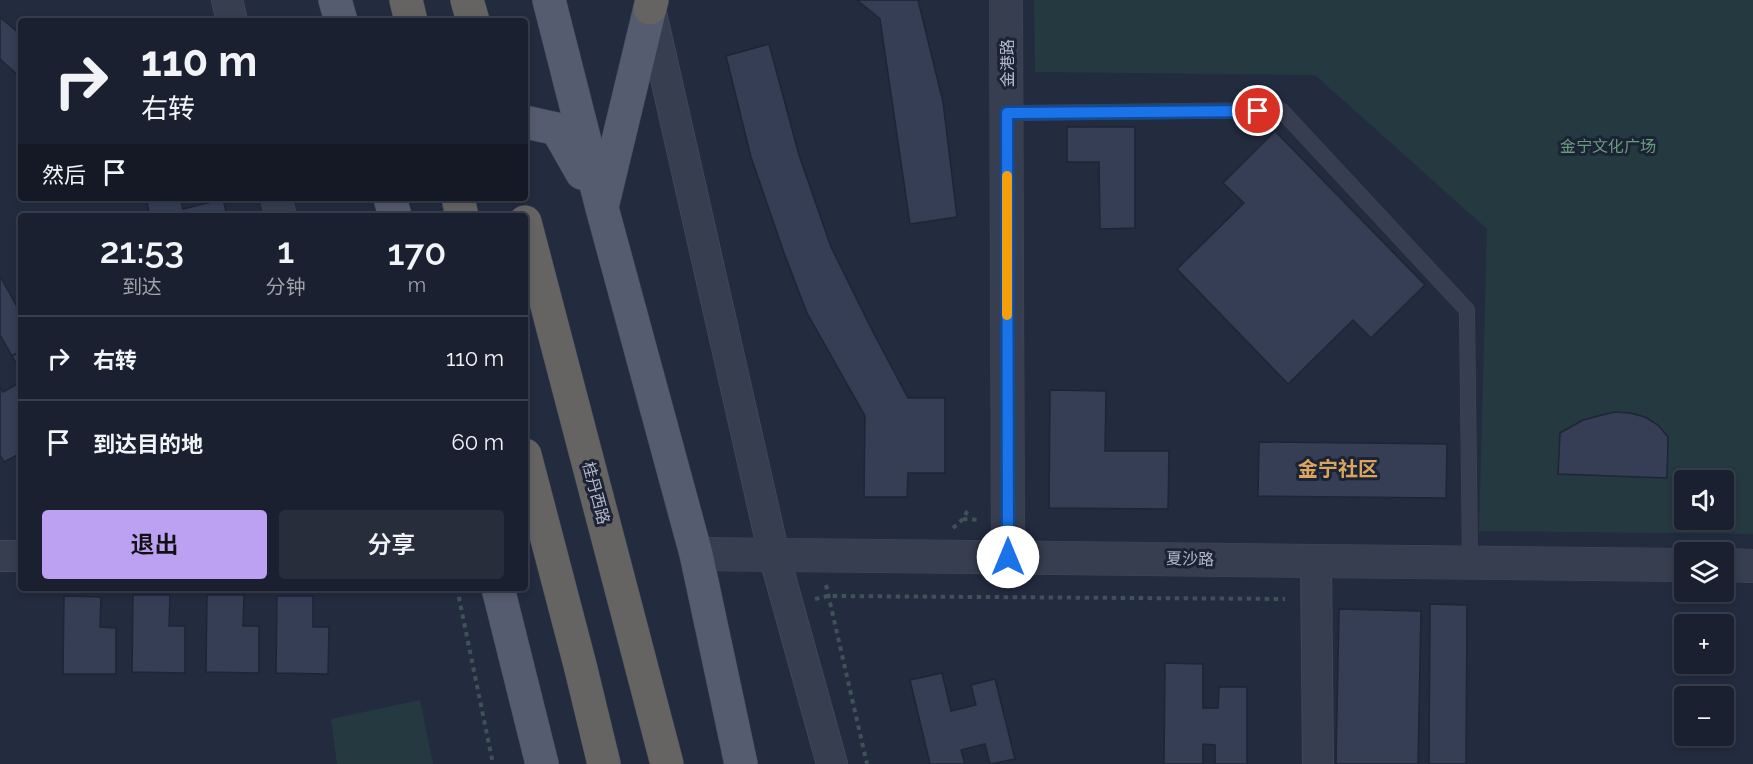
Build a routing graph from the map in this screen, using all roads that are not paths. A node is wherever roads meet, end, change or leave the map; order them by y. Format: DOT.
graph roads {
  1 [pos="227,0"];
  2 [pos="335,0"];
  3 [pos="406,0"];
  4 [pos="467,0"];
  5 [pos="1006,0"];
  6 [pos="549,1"];
  7 [pos="651,4"];
  8 [pos="231,18"];
  9 [pos="340,18"];
  10 [pos="410,18"];
  11 [pos="472,18"];
  12 [pos="1007,113"];
  13 [pos="528,123"];
  14 [pos="602,208"];
  15 [pos="528,234"];
  16 [pos="528,466"];
  17 [pos="696,554"];
  18 [pos="774,555"];
  19 [pos="0,556"];
  20 [pos="18,556"];
  21 [pos="1008,557"];
  22 [pos="1316,561"];
  23 [pos="1470,562"];
  24 [pos="1674,565"];
  25 [pos="1734,565"];
  26 [pos="1753,566"];
  27 [pos="499,591"];
  28 [pos="542,764"];
  29 [pos="604,764"];
  30 [pos="667,764"];
  31 [pos="741,764"];
  32 [pos="832,764"];
  33 [pos="1318,764"];
  1 -- 8 [label="street"];
  2 -- 9 [label="main road"];
  3 -- 10 [label="highway"];
  4 -- 11 [label="highway"];
  5 -- 12 [label="street, 金港路"];
  6 -- 14 [label="main road"];
  7 -- 14 [label="main road"];
  7 -- 18 [label="street"];
  12 -- 21 [label="street, 金港路"];
  12 -- 23 [label="lane"];
  13 -- 14 [label="main road"];
  14 -- 17 [label="main road"];
  15 -- 30 [label="highway, 桂丹西路"];
  16 -- 29 [label="highway"];
  17 -- 18 [label="street, 夏沙路"];
  17 -- 31 [label="main road"];
  18 -- 21 [label="street, 夏沙路"];
  18 -- 32 [label="street"];
  19 -- 20 [label="street"];
  21 -- 22 [label="street, 夏沙路"];
  22 -- 23 [label="street, 夏沙路"];
  22 -- 33 [label="street"];
  23 -- 24 [label="street, 夏沙路"];
  25 -- 26 [label="street"];
  27 -- 28 [label="main road"];
}
